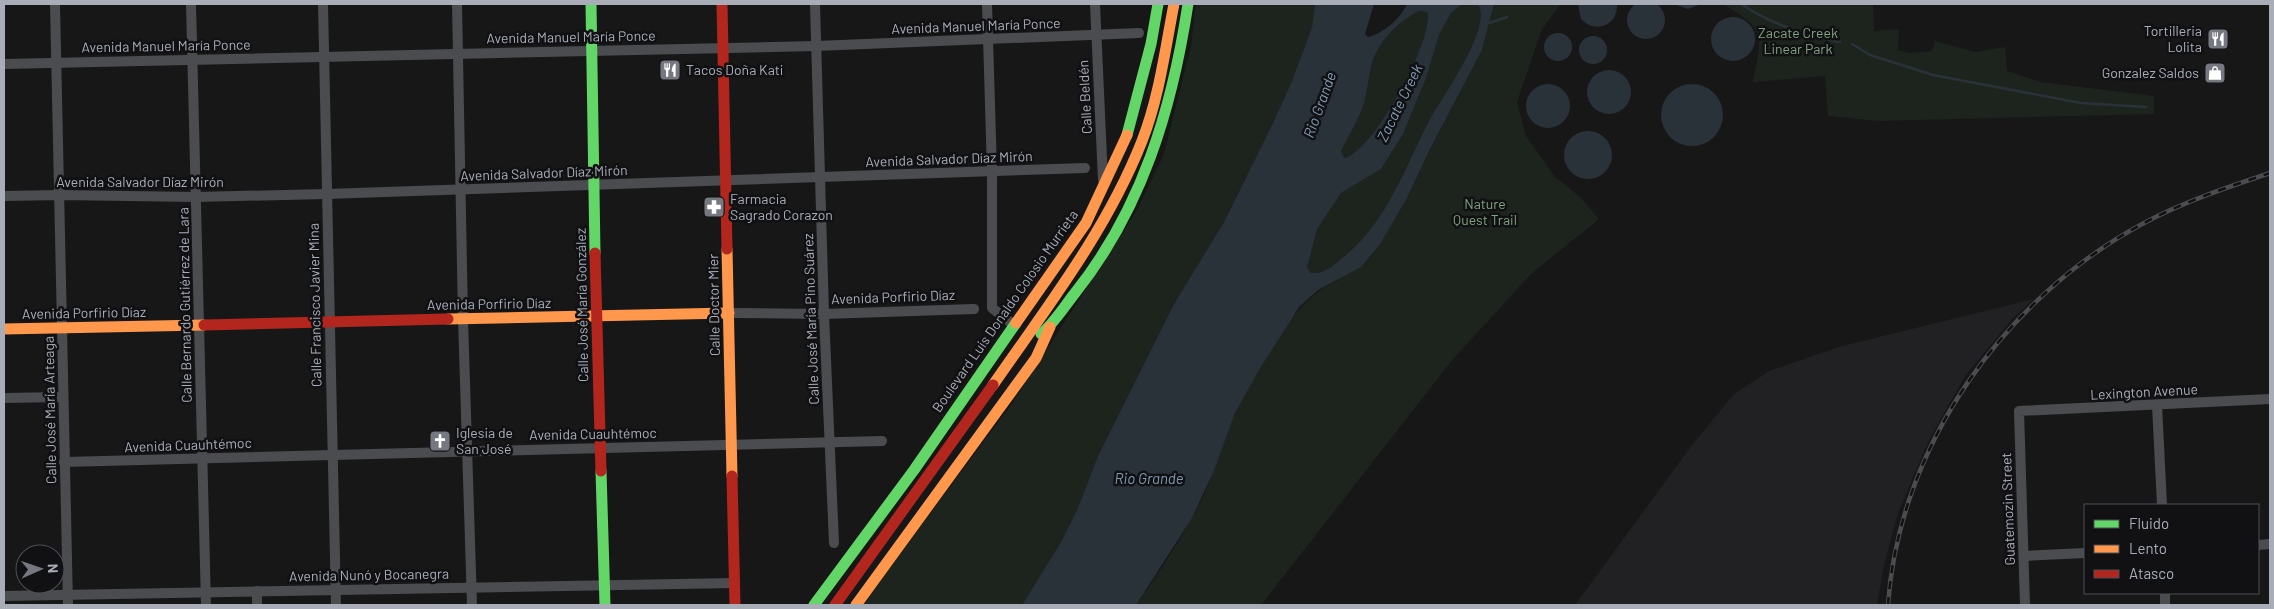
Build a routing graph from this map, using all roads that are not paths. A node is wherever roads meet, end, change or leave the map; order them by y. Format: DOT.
graph roads {
  1 [pos="56,4"];
  2 [pos="191,4"];
  3 [pos="323,4"];
  4 [pos="458,4"];
  5 [pos="591,4"];
  6 [pos="722,4"];
  7 [pos="815,4"];
  8 [pos="987,4"];
  9 [pos="1095,4"];
  10 [pos="1158,4"];
  11 [pos="1174,4"];
  12 [pos="1188,4"];
  13 [pos="1138,33"];
  14 [pos="1096,36"];
  15 [pos="988,39"];
  16 [pos="816,46"];
  17 [pos="723,47"];
  18 [pos="592,51"];
  19 [pos="459,54"];
  20 [pos="324,57"];
  21 [pos="192,59"];
  22 [pos="58,62"];
  23 [pos="4,64"];
  24 [pos="1085,168"];
  25 [pos="992,172"];
  26 [pos="820,177"];
  27 [pos="726,180"];
  28 [pos="594,186"];
  29 [pos="460,188"];
  30 [pos="1104,188"];
  31 [pos="326,194"];
  32 [pos="60,195"];
  33 [pos="4,196"];
  34 [pos="196,197"];
  35 [pos="974,309"];
  36 [pos="729,313"];
  37 [pos="824,314"];
  38 [pos="596,316"];
  39 [pos="463,320"];
  40 [pos="329,322"];
  41 [pos="199,325"];
  42 [pos="1014,325"];
  43 [pos="1050,327"];
  44 [pos="62,328"];
  45 [pos="4,330"];
  46 [pos="1028,336"];
  47 [pos="63,397"];
  48 [pos="4,398"];
  49 [pos="2270,399"];
  50 [pos="2157,405"];
  51 [pos="2019,411"];
  52 [pos="882,441"];
  53 [pos="829,442"];
  54 [pos="732,444"];
  55 [pos="600,447"];
  56 [pos="467,451"];
  57 [pos="332,454"];
  58 [pos="202,458"];
  59 [pos="64,462"];
  60 [pos="2162,504"];
  61 [pos="834,543"];
  62 [pos="2084,553"];
  63 [pos="2024,556"];
  64 [pos="735,583"];
  65 [pos="604,585"];
  66 [pos="471,588"];
  67 [pos="336,590"];
  68 [pos="257,591"];
  69 [pos="206,592"];
  70 [pos="4,596"];
  71 [pos="68,600"];
  72 [pos="206,605"];
  73 [pos="257,605"];
  74 [pos="336,605"];
  75 [pos="472,605"];
  76 [pos="605,605"];
  77 [pos="735,605"];
  78 [pos="814,605"];
  79 [pos="835,605"];
  80 [pos="856,605"];
  81 [pos="2025,605"];
  1 -- 22 [label="street, Calle José María Arteaga"];
  2 -- 21 [label="street, Calle Bernardo Gutiérrez de Lara"];
  3 -- 20 [label="street, Calle Francisco Javier Mina"];
  4 -- 19 [label="street"];
  5 -- 18 [label="main road, Calle José María González"];
  6 -- 17 [label="main road, Calle Doctor Mier"];
  7 -- 16 [label="street, Calle José María Pino Suárez"];
  8 -- 15 [label="street"];
  9 -- 14 [label="street, Calle Beldén"];
  10 -- 30 [label="main road, Boulevard Luis Donaldo Colosio Murrieta"];
  11 -- 46 [label="main road"];
  12 -- 43 [label="main road"];
  13 -- 14 [label="street, Avenida Manuel María Ponce"];
  14 -- 15 [label="street, Avenida Manuel María Ponce"];
  14 -- 30 [label="street, Calle Beldén"];
  15 -- 16 [label="street, Avenida Manuel María Ponce"];
  15 -- 25 [label="street"];
  16 -- 17 [label="street, Avenida Manuel María Ponce"];
  16 -- 26 [label="street, Calle José María Pino Suárez"];
  17 -- 18 [label="street, Avenida Manuel María Ponce"];
  17 -- 27 [label="main road, Calle Doctor Mier"];
  18 -- 19 [label="street, Avenida Manuel María Ponce"];
  18 -- 28 [label="main road, Calle José María González"];
  19 -- 20 [label="street, Avenida Manuel María Ponce"];
  19 -- 29 [label="street"];
  20 -- 21 [label="street, Avenida Manuel María Ponce"];
  20 -- 31 [label="street, Calle Francisco Javier Mina"];
  21 -- 22 [label="street, Avenida Manuel María Ponce"];
  21 -- 34 [label="street, Calle Bernardo Gutiérrez de Lara"];
  22 -- 23 [label="street, Avenida Manuel María Ponce"];
  22 -- 32 [label="street, Calle José María Arteaga"];
  24 -- 25 [label="street, Avenida Salvador Díaz Mirón"];
  25 -- 26 [label="street, Avenida Salvador Díaz Mirón"];
  25 -- 42 [label="street"];
  26 -- 27 [label="street, Avenida Salvador Díaz Mirón"];
  26 -- 37 [label="street, Calle José María Pino Suárez"];
  27 -- 28 [label="street, Avenida Salvador Díaz Mirón"];
  27 -- 36 [label="main road, Calle Doctor Mier"];
  28 -- 29 [label="street, Avenida Salvador Díaz Mirón"];
  28 -- 38 [label="main road, Calle José María González"];
  29 -- 31 [label="street, Avenida Salvador Díaz Mirón"];
  29 -- 39 [label="street"];
  30 -- 42 [label="main road, Boulevard Luis Donaldo Colosio Murrieta"];
  31 -- 34 [label="street, Avenida Salvador Díaz Mirón"];
  31 -- 40 [label="street, Calle Francisco Javier Mina"];
  32 -- 33 [label="street, Avenida Salvador Díaz Mirón"];
  32 -- 34 [label="street, Avenida Salvador Díaz Mirón"];
  32 -- 44 [label="street, Calle José María Arteaga"];
  34 -- 41 [label="street, Calle Bernardo Gutiérrez de Lara"];
  35 -- 37 [label="street, Avenida Porfirio Díaz"];
  36 -- 37 [label="street, Avenida Porfirio Díaz"];
  36 -- 38 [label="main road, Avenida Porfirio Díaz"];
  36 -- 54 [label="main road, Calle Doctor Mier"];
  37 -- 53 [label="street, Calle José María Pino Suárez"];
  38 -- 39 [label="main road, Avenida Porfirio Díaz"];
  38 -- 55 [label="main road, Calle José María González"];
  39 -- 40 [label="main road, Avenida Porfirio Díaz"];
  39 -- 56 [label="street"];
  40 -- 41 [label="main road, Avenida Porfirio Díaz"];
  40 -- 57 [label="street, Calle Francisco Javier Mina"];
  41 -- 44 [label="main road, Avenida Porfirio Díaz"];
  41 -- 58 [label="street, Calle Bernardo Gutiérrez de Lara"];
  42 -- 46 [label="main road"];
  42 -- 78 [label="main road, Boulevard Luis Donaldo Colosio Murrieta"];
  43 -- 46 [label="main road"];
  43 -- 80 [label="main road"];
  44 -- 45 [label="main road, Avenida Porfirio Díaz"];
  44 -- 47 [label="street, Calle José María Arteaga"];
  46 -- 79 [label="main road"];
  47 -- 48 [label="street"];
  47 -- 59 [label="street, Calle José María Arteaga"];
  49 -- 50 [label="street, Lexington Avenue"];
  50 -- 51 [label="street, Lexington Avenue"];
  50 -- 60 [label="street"];
  51 -- 63 [label="street, Guatemozin Street"];
  52 -- 53 [label="street, Avenida Cuauhtémoc"];
  53 -- 54 [label="street, Avenida Cuauhtémoc"];
  53 -- 61 [label="street, Calle José María Pino Suárez"];
  54 -- 55 [label="street, Avenida Cuauhtémoc"];
  54 -- 64 [label="main road, Calle Doctor Mier"];
  55 -- 56 [label="street, Avenida Cuauhtémoc"];
  55 -- 65 [label="main road, Calle José María González"];
  56 -- 57 [label="street, Avenida Cuauhtémoc"];
  56 -- 66 [label="street"];
  57 -- 58 [label="street, Avenida Cuauhtémoc"];
  57 -- 67 [label="street, Calle Francisco Javier Mina"];
  58 -- 59 [label="street, Avenida Cuauhtémoc"];
  58 -- 69 [label="street, Calle Bernardo Gutiérrez de Lara"];
  59 -- 71 [label="street, Calle José María Arteaga"];
  62 -- 63 [label="street"];
  63 -- 81 [label="street, Guatemozin Street"];
  64 -- 65 [label="street, Avenida Nunó y Bocanegra"];
  64 -- 77 [label="main road, Calle Doctor Mier"];
  65 -- 66 [label="street, Avenida Nunó y Bocanegra"];
  65 -- 76 [label="main road, Calle José María González"];
  66 -- 67 [label="street, Avenida Nunó y Bocanegra"];
  66 -- 75 [label="street"];
  67 -- 68 [label="street, Avenida Nunó y Bocanegra"];
  67 -- 74 [label="street, Calle Francisco Javier Mina"];
  68 -- 69 [label="street, Avenida Nunó y Bocanegra"];
  68 -- 73 [label="street"];
  69 -- 71 [label="street, Avenida Nunó y Bocanegra"];
  69 -- 72 [label="street, Calle Bernardo Gutiérrez de Lara"];
  70 -- 71 [label="street, Avenida Nunó y Bocanegra"];
}
